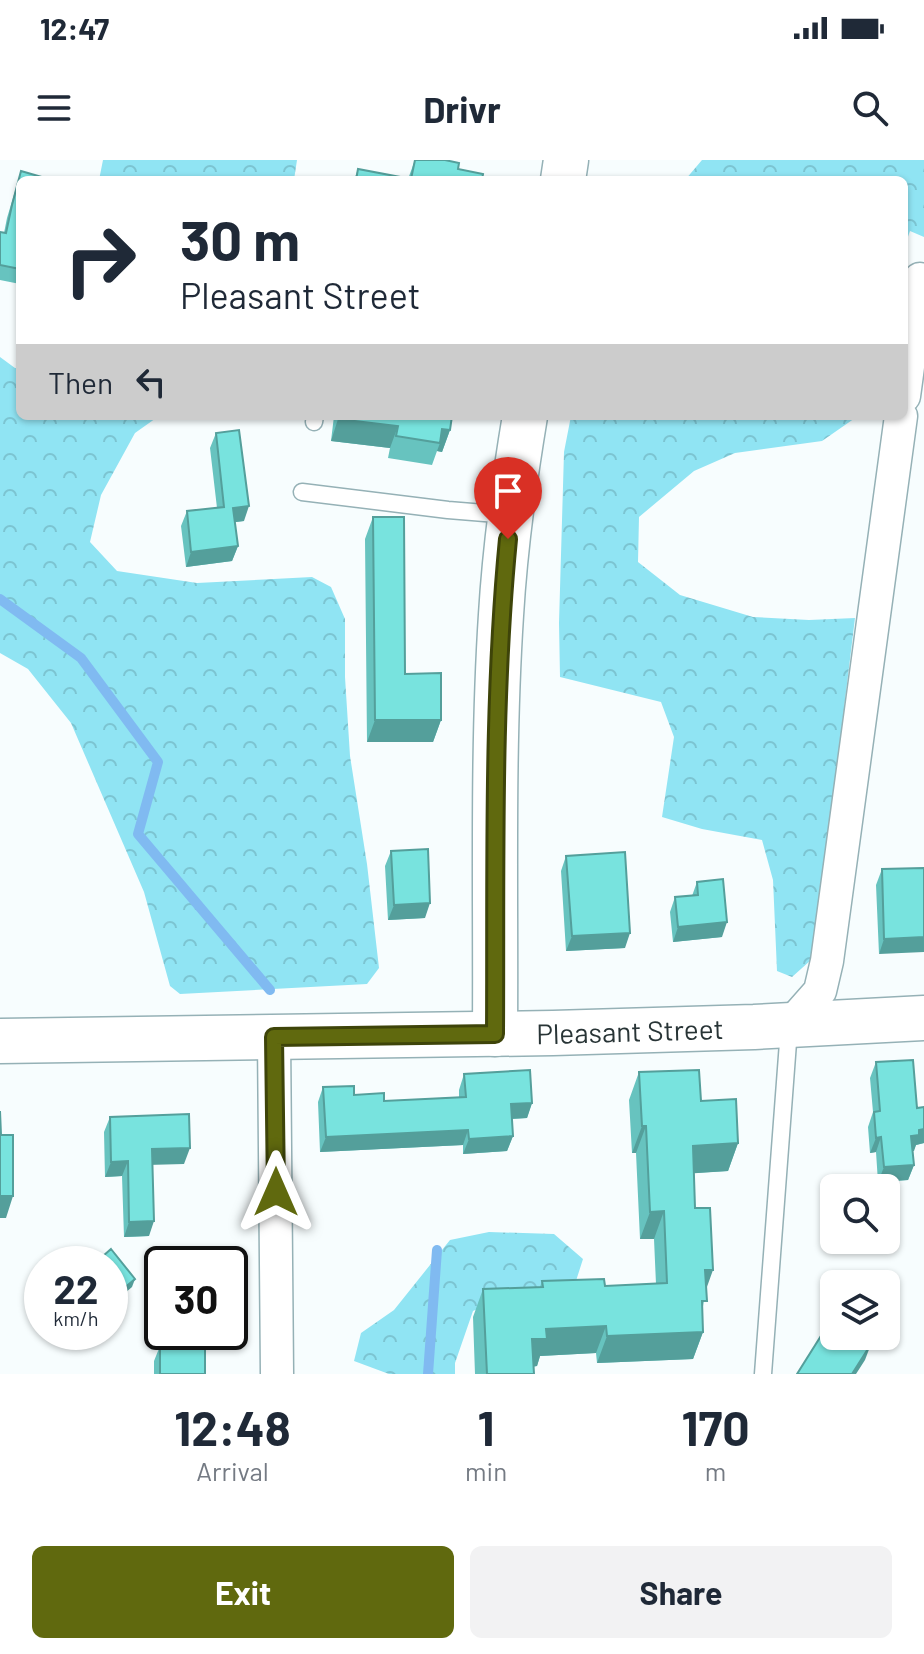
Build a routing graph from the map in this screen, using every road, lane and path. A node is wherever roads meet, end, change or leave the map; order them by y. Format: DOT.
graph roads {
  1 [pos="920,279"];
  2 [pos="908,367"];
  3 [pos="524,420"];
  4 [pos="900,420"];
  5 [pos="302,492"];
  6 [pos="511,515"];
  7 [pos="924,1018"];
  8 [pos="790,1025"];
  9 [pos="495,1034"];
  10 [pos="274,1037"];
  11 [pos="0,1041"];
  12 [pos="277,1374"];
  13 [pos="763,1374"];
  1 -- 2 [label="street"];
  3 -- 6 [label="street"];
  4 -- 8 [label="street"];
  5 -- 6 [label="lane"];
  6 -- 9 [label="street"];
  7 -- 8 [label="street, Pleasant Street"];
  8 -- 9 [label="street, Pleasant Street"];
  8 -- 13 [label="lane"];
  9 -- 10 [label="street, Pleasant Street"];
  10 -- 11 [label="street, Pleasant Street"];
  10 -- 12 [label="street"];
}
